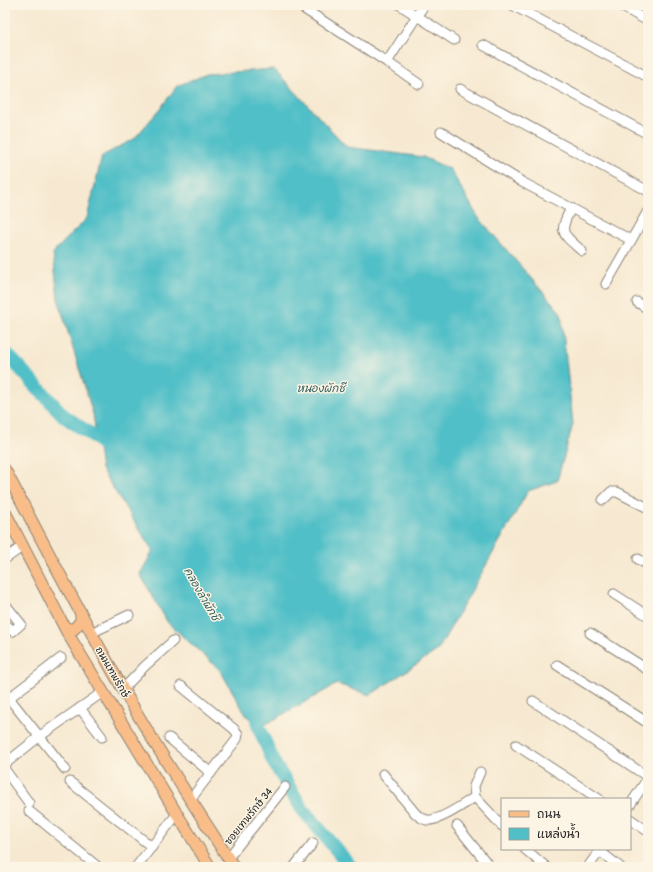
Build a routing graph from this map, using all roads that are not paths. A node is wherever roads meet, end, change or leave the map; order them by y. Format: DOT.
graph roads {
  1 [pos="298,5"];
  2 [pos="400,5"];
  3 [pos="424,5"];
  4 [pos="512,5"];
  5 [pos="619,5"];
  6 [pos="417,16"];
  7 [pos="648,21"];
  8 [pos="454,40"];
  9 [pos="483,45"];
  10 [pos="387,62"];
  11 [pos="648,77"];
  12 [pos="419,84"];
  13 [pos="460,89"];
  14 [pos="441,132"];
  15 [pos="648,134"];
  16 [pos="648,191"];
  17 [pos="571,208"];
  18 [pos="648,211"];
  19 [pos="631,240"];
  20 [pos="582,251"];
  21 [pos="606,284"];
  22 [pos="637,302"];
  23 [pos="648,309"];
  24 [pos="5,470"];
  25 [pos="603,500"];
  26 [pos="647,505"];
  27 [pos="5,512"];
  28 [pos="23,546"];
  29 [pos="5,559"];
  30 [pos="638,559"];
  31 [pos="648,565"];
  32 [pos="614,594"];
  33 [pos="5,604"];
  34 [pos="81,614"];
  35 [pos="129,615"];
  36 [pos="648,616"];
  37 [pos="5,624"];
  38 [pos="65,627"];
  39 [pos="91,633"];
  40 [pos="590,633"];
  41 [pos="173,641"];
  42 [pos="98,646"];
  43 [pos="78,649"];
  44 [pos="61,658"];
  45 [pos="557,665"];
  46 [pos="648,670"];
  47 [pos="181,686"];
  48 [pos="123,689"];
  49 [pos="103,692"];
  50 [pos="7,700"];
  51 [pos="533,701"];
  52 [pos="80,708"];
  53 [pos="648,723"];
  54 [pos="40,736"];
  55 [pos="102,737"];
  56 [pos="169,738"];
  57 [pos="516,745"];
  58 [pos="5,764"];
  59 [pos="65,769"];
  60 [pos="5,770"];
  61 [pos="480,772"];
  62 [pos="211,773"];
  63 [pos="383,774"];
  64 [pos="648,778"];
  65 [pos="70,782"];
  66 [pos="285,787"];
  67 [pos="475,797"];
  68 [pos="597,798"];
  69 [pos="190,800"];
  70 [pos="631,804"];
  71 [pos="177,814"];
  72 [pos="631,820"];
  73 [pos="501,825"];
  74 [pos="457,826"];
  75 [pos="646,830"];
  76 [pos="313,843"];
  77 [pos="152,846"];
  78 [pos="526,850"];
  79 [pos="599,850"];
  80 [pos="231,863"];
  81 [pos="98,867"];
  82 [pos="136,867"];
  83 [pos="210,867"];
  84 [pos="294,867"];
  85 [pos="490,867"];
  86 [pos="546,867"];
  87 [pos="588,867"];
  88 [pos="620,867"];
  1 -- 10 [label="street"];
  2 -- 6 [label="street"];
  3 -- 6 [label="street"];
  4 -- 11 [label="street"];
  5 -- 7 [label="street"];
  6 -- 8 [label="street"];
  6 -- 10 [label="street"];
  9 -- 15 [label="street"];
  10 -- 12 [label="street"];
  13 -- 16 [label="street"];
  14 -- 17 [label="street"];
  17 -- 19 [label="street"];
  17 -- 20 [label="street"];
  18 -- 19 [label="street"];
  19 -- 21 [label="street"];
  22 -- 23 [label="street"];
  24 -- 34 [label="main road, ถนนเทพรักษ์"];
  25 -- 26 [label="street"];
  27 -- 28 [label="main road, ถนนเทพรักษ์"];
  28 -- 29 [label="street"];
  28 -- 38 [label="main road, ถนนเทพรักษ์"];
  30 -- 31 [label="street"];
  32 -- 36 [label="street"];
  33 -- 37 [label="street"];
  34 -- 38 [label="main road"];
  34 -- 39 [label="main road, ถนนเทพรักษ์"];
  35 -- 39 [label="street"];
  38 -- 43 [label="main road, ถนนเทพรักษ์"];
  39 -- 42 [label="main road, ถนนเทพรักษ์"];
  40 -- 46 [label="street"];
  41 -- 48 [label="street"];
  42 -- 43 [label="main road"];
  42 -- 48 [label="main road, ถนนเทพรักษ์"];
  43 -- 49 [label="main road, ถนนเทพรักษ์"];
  44 -- 50 [label="street"];
  45 -- 53 [label="street"];
  47 -- 62 [label="street"];
  48 -- 69 [label="main road, ถนนเทพรักษ์"];
  49 -- 52 [label="street"];
  49 -- 71 [label="main road, ถนนเทพรักษ์"];
  50 -- 54 [label="street"];
  51 -- 64 [label="street"];
  52 -- 54 [label="street"];
  52 -- 55 [label="street"];
  54 -- 58 [label="street"];
  54 -- 59 [label="street"];
  56 -- 62 [label="street"];
  57 -- 68 [label="street"];
  60 -- 81 [label="street"];
  61 -- 67 [label="street"];
  62 -- 69 [label="street"];
  63 -- 67 [label="street"];
  64 -- 70 [label="street"];
  65 -- 77 [label="street"];
  66 -- 80 [label="street, ซอยเทพรักษ์ 34"];
  67 -- 73 [label="street"];
  69 -- 80 [label="main road, ถนนเทพรักษ์"];
  71 -- 77 [label="street"];
  71 -- 83 [label="main road, ถนนเทพรักษ์"];
  72 -- 75 [label="street"];
  74 -- 85 [label="street"];
  76 -- 84 [label="street"];
  77 -- 82 [label="street"];
  78 -- 86 [label="street"];
  79 -- 87 [label="street"];
  79 -- 88 [label="street"];
}
